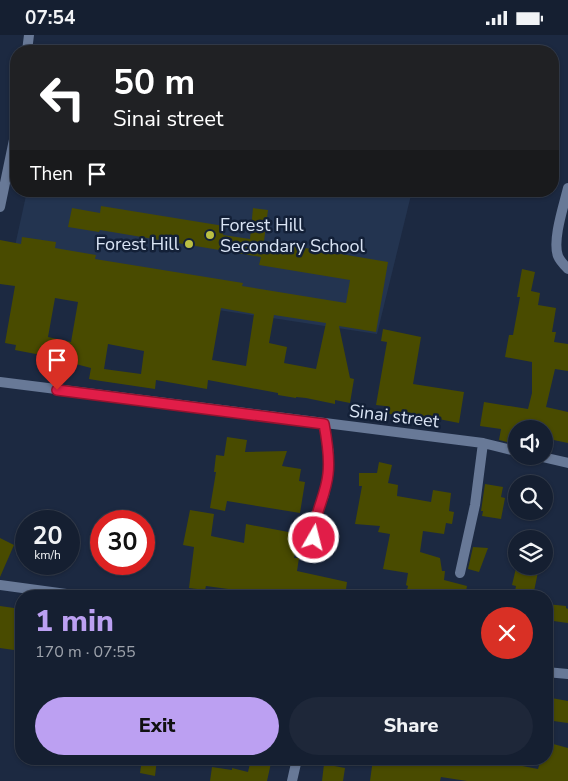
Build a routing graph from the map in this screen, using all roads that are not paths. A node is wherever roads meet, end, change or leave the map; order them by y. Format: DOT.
graph roads {
  1 [pos="10,159"];
  2 [pos="568,188"];
  3 [pos="0,207"];
  4 [pos="568,269"];
  5 [pos="0,382"];
  6 [pos="324,424"];
  7 [pos="483,443"];
  8 [pos="508,449"];
  9 [pos="553,460"];
  10 [pos="568,463"];
  11 [pos="312,555"];
  12 [pos="460,573"];
  13 [pos="0,585"];
  14 [pos="37,590"];
  15 [pos="553,672"];
  16 [pos="568,675"];
  17 [pos="296,765"];
  18 [pos="292,781"];
  1 -- 3 [label="street"];
  2 -- 4 [label="street"];
  5 -- 6 [label="street, Sinai street"];
  6 -- 7 [label="street, Sinai street"];
  6 -- 11 [label="street"];
  7 -- 8 [label="street, Sinai street"];
  7 -- 12 [label="street"];
  9 -- 10 [label="street"];
  13 -- 14 [label="street"];
  15 -- 16 [label="street"];
  17 -- 18 [label="street"];
}
